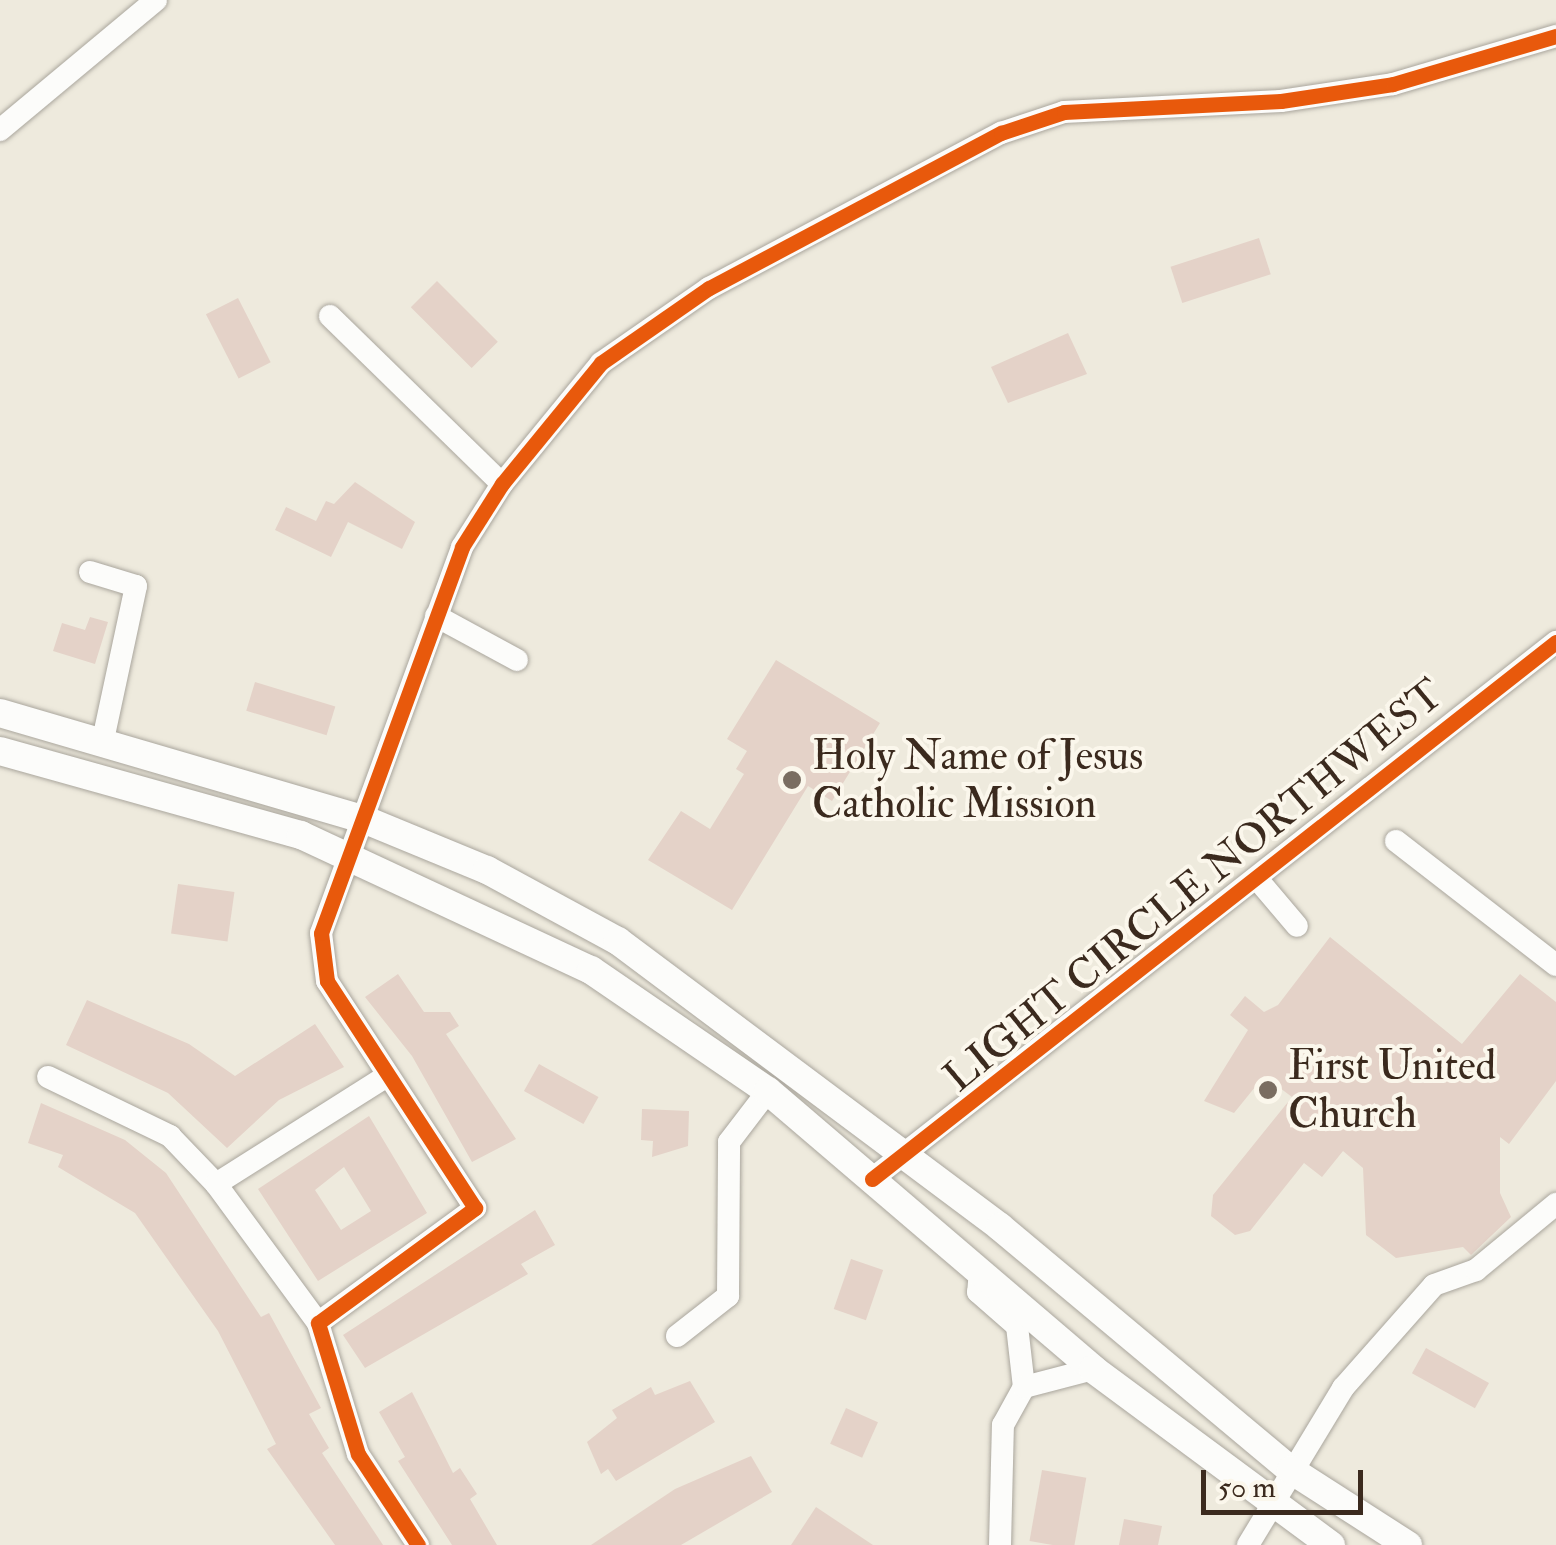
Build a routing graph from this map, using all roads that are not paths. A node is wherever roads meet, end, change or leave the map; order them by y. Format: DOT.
graph roads {
  1 [pos="156,0"];
  2 [pos="1556,36"];
  3 [pos="0,130"];
  4 [pos="330,316"];
  5 [pos="502,484"];
  6 [pos="90,572"];
  7 [pos="436,616"];
  8 [pos="1556,642"];
  9 [pos="518,660"];
  10 [pos="0,713"];
  11 [pos="104,740"];
  12 [pos="0,751"];
  13 [pos="363,819"];
  14 [pos="1396,841"];
  15 [pos="350,854"];
  16 [pos="1258,880"];
  17 [pos="1297,926"];
  18 [pos="1556,965"];
  19 [pos="48,1076"];
  20 [pos="384,1076"];
  21 [pos="768,1091"];
  22 [pos="906,1159"];
  23 [pos="872,1179"];
  24 [pos="216,1184"];
  25 [pos="1556,1204"];
  26 [pos="980,1271"];
  27 [pos="318,1323"];
  28 [pos="678,1336"];
  29 [pos="1094,1370"];
  30 [pos="1024,1387"];
  31 [pos="1292,1470"];
  32 [pos="1267,1504"];
  33 [pos="418,1545"];
  34 [pos="1000,1545"];
  35 [pos="1248,1545"];
  36 [pos="1332,1545"];
  37 [pos="1408,1545"];
  1 -- 3 [label="street"];
  2 -- 5 [label="street"];
  4 -- 5 [label="street"];
  5 -- 7 [label="street"];
  6 -- 11 [label="street"];
  7 -- 9 [label="street"];
  7 -- 13 [label="street"];
  8 -- 16 [label="street, LIGHT CIRCLE NORTHWEST"];
  10 -- 11 [label="main road"];
  11 -- 13 [label="main road"];
  12 -- 15 [label="main road"];
  13 -- 15 [label="street"];
  13 -- 22 [label="main road"];
  14 -- 18 [label="street"];
  15 -- 20 [label="street"];
  15 -- 21 [label="main road"];
  16 -- 17 [label="street"];
  16 -- 22 [label="street, LIGHT CIRCLE NORTHWEST"];
  19 -- 24 [label="street"];
  20 -- 24 [label="street"];
  20 -- 27 [label="street"];
  21 -- 23 [label="main road"];
  21 -- 28 [label="street"];
  22 -- 23 [label="street, LIGHT CIRCLE NORTHWEST"];
  22 -- 31 [label="main road"];
  23 -- 26 [label="main road"];
  24 -- 27 [label="street"];
  25 -- 31 [label="street"];
  26 -- 29 [label="main road"];
  26 -- 30 [label="street"];
  27 -- 33 [label="street"];
  29 -- 30 [label="street"];
  29 -- 32 [label="main road"];
  30 -- 34 [label="street"];
  31 -- 32 [label="street"];
  31 -- 37 [label="main road"];
  32 -- 35 [label="street"];
  32 -- 36 [label="main road"];
}
